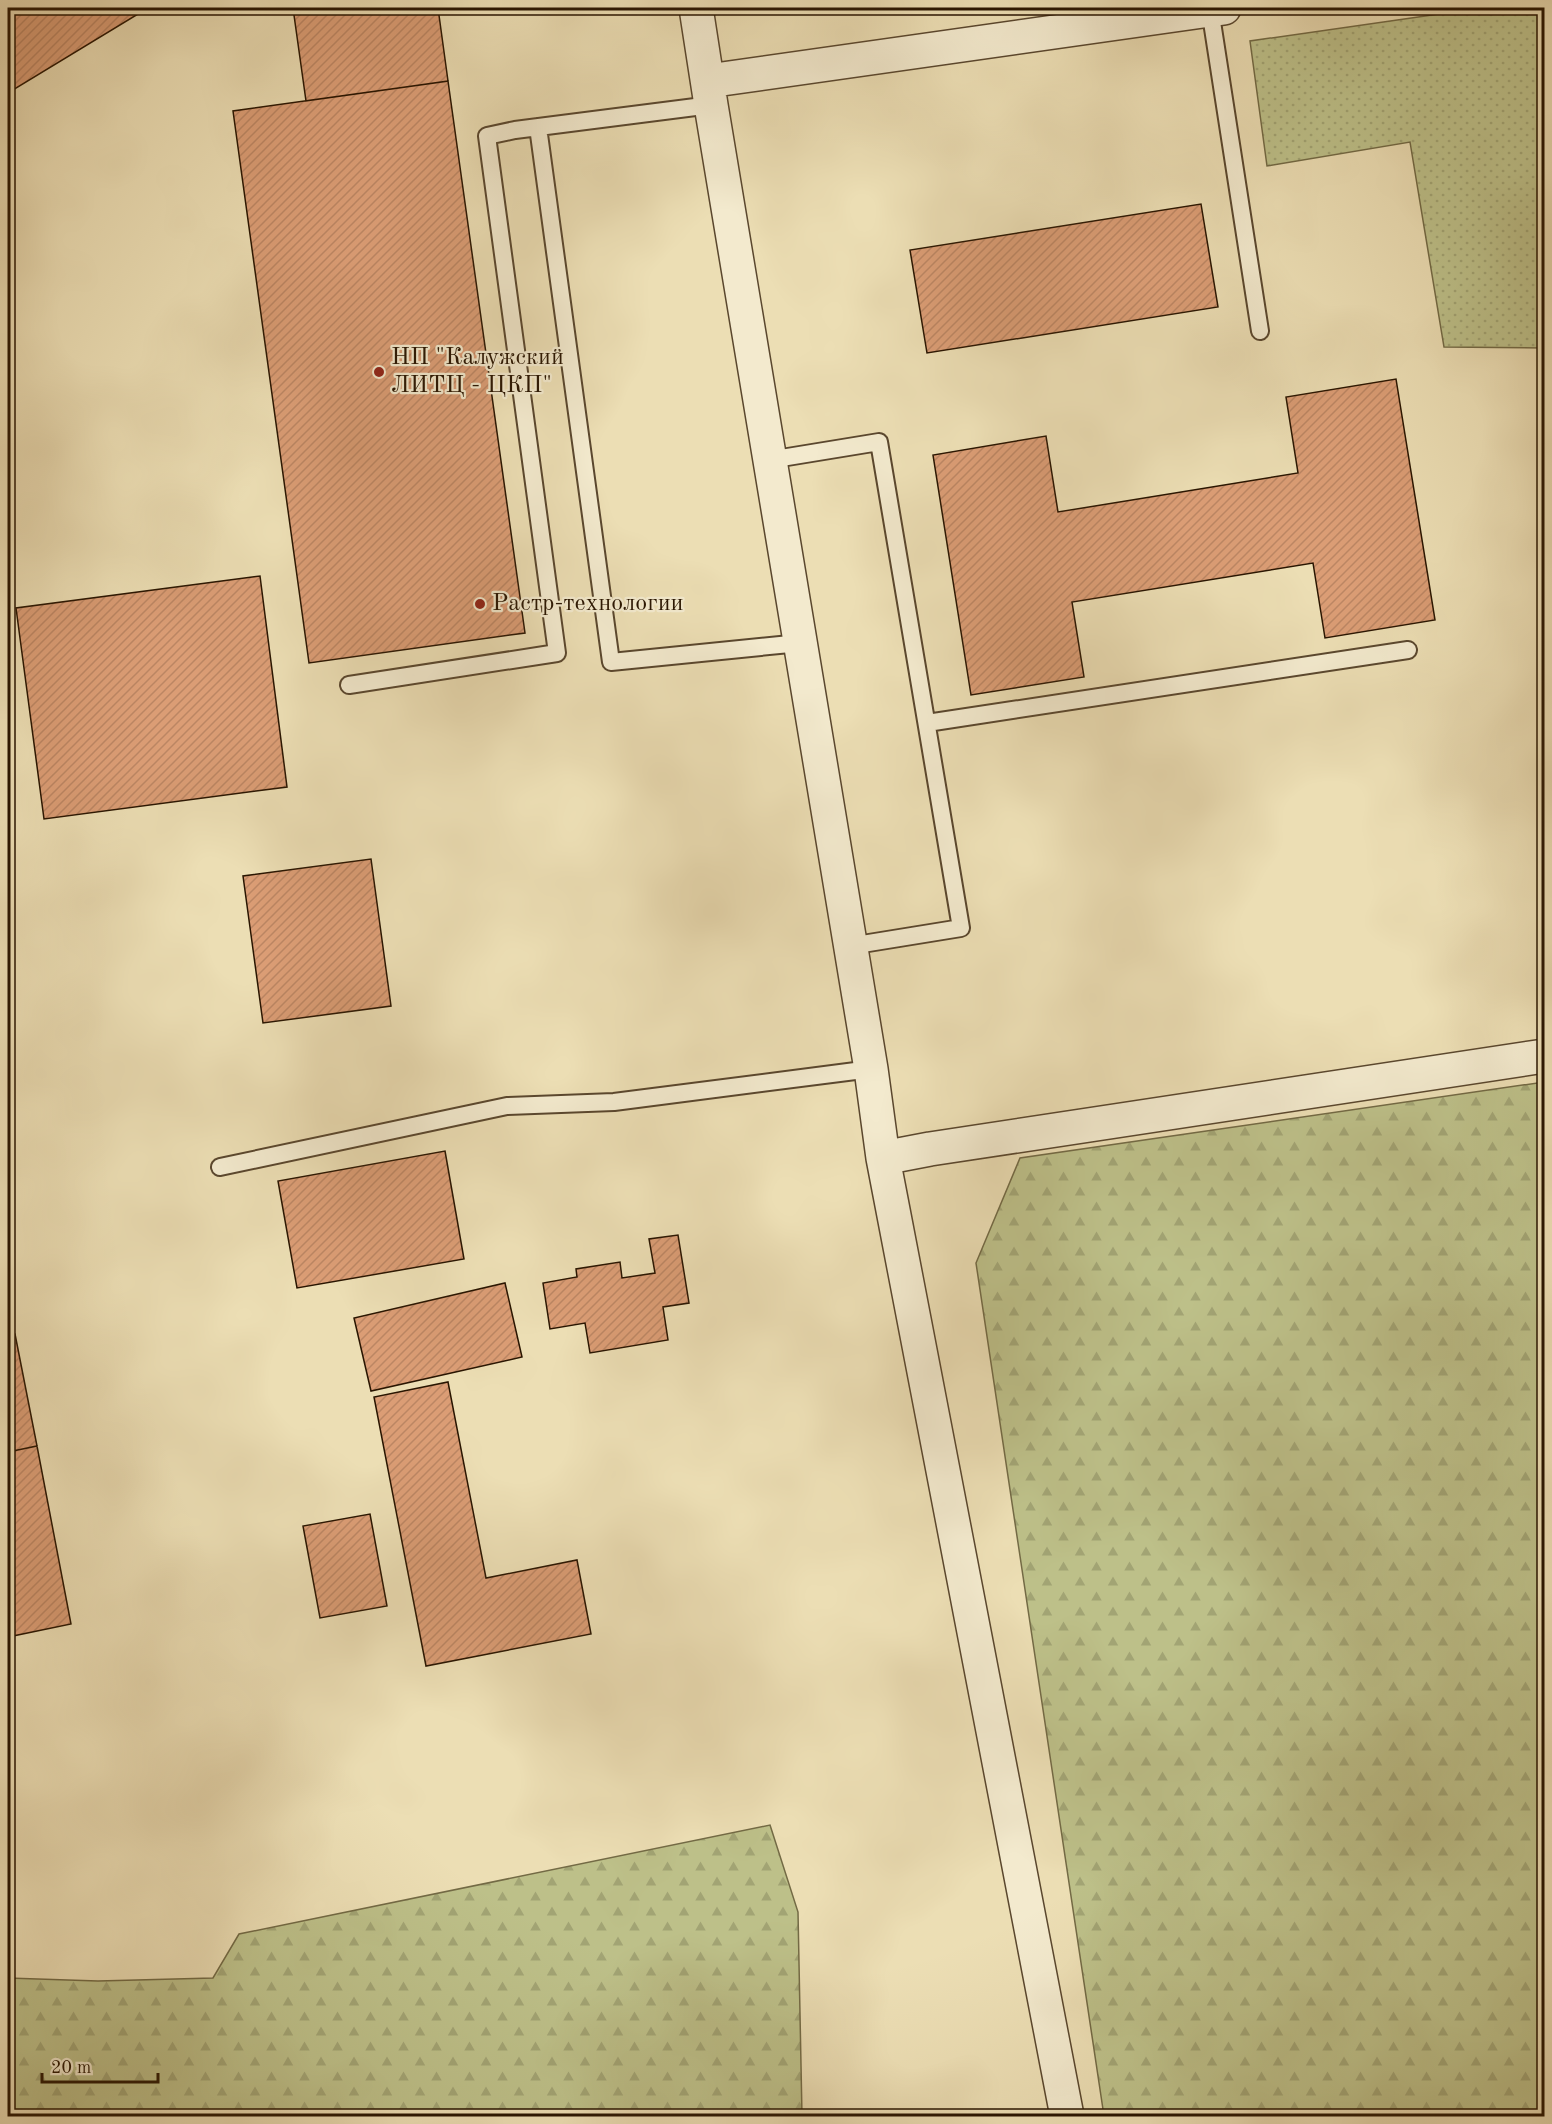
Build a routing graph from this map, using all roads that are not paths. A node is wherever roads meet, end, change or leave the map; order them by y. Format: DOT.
graph roads {
  1 [pos="696,8"];
  2 [pos="1217,8"];
  3 [pos="710,93"];
  4 [pos="538,128"];
  5 [pos="1260,331"];
  6 [pos="769,460"];
  7 [pos="800,643"];
  8 [pos="1407,650"];
  9 [pos="349,685"];
  10 [pos="927,723"];
  11 [pos="850,946"];
  12 [pos="1545,1056"];
  13 [pos="871,1070"];
  14 [pos="883,1158"];
  15 [pos="220,1167"];
  16 [pos="1067,2116"];
  1 -- 3 [label="street"];
  2 -- 3 [label="street"];
  2 -- 5 [label="lane"];
  3 -- 4 [label="lane"];
  3 -- 6 [label="street"];
  4 -- 7 [label="lane"];
  4 -- 9 [label="lane"];
  6 -- 7 [label="street"];
  6 -- 10 [label="lane"];
  7 -- 11 [label="street"];
  8 -- 10 [label="lane"];
  10 -- 11 [label="lane"];
  11 -- 13 [label="street"];
  12 -- 14 [label="street"];
  13 -- 14 [label="street"];
  13 -- 15 [label="lane"];
  14 -- 16 [label="street"];
}
